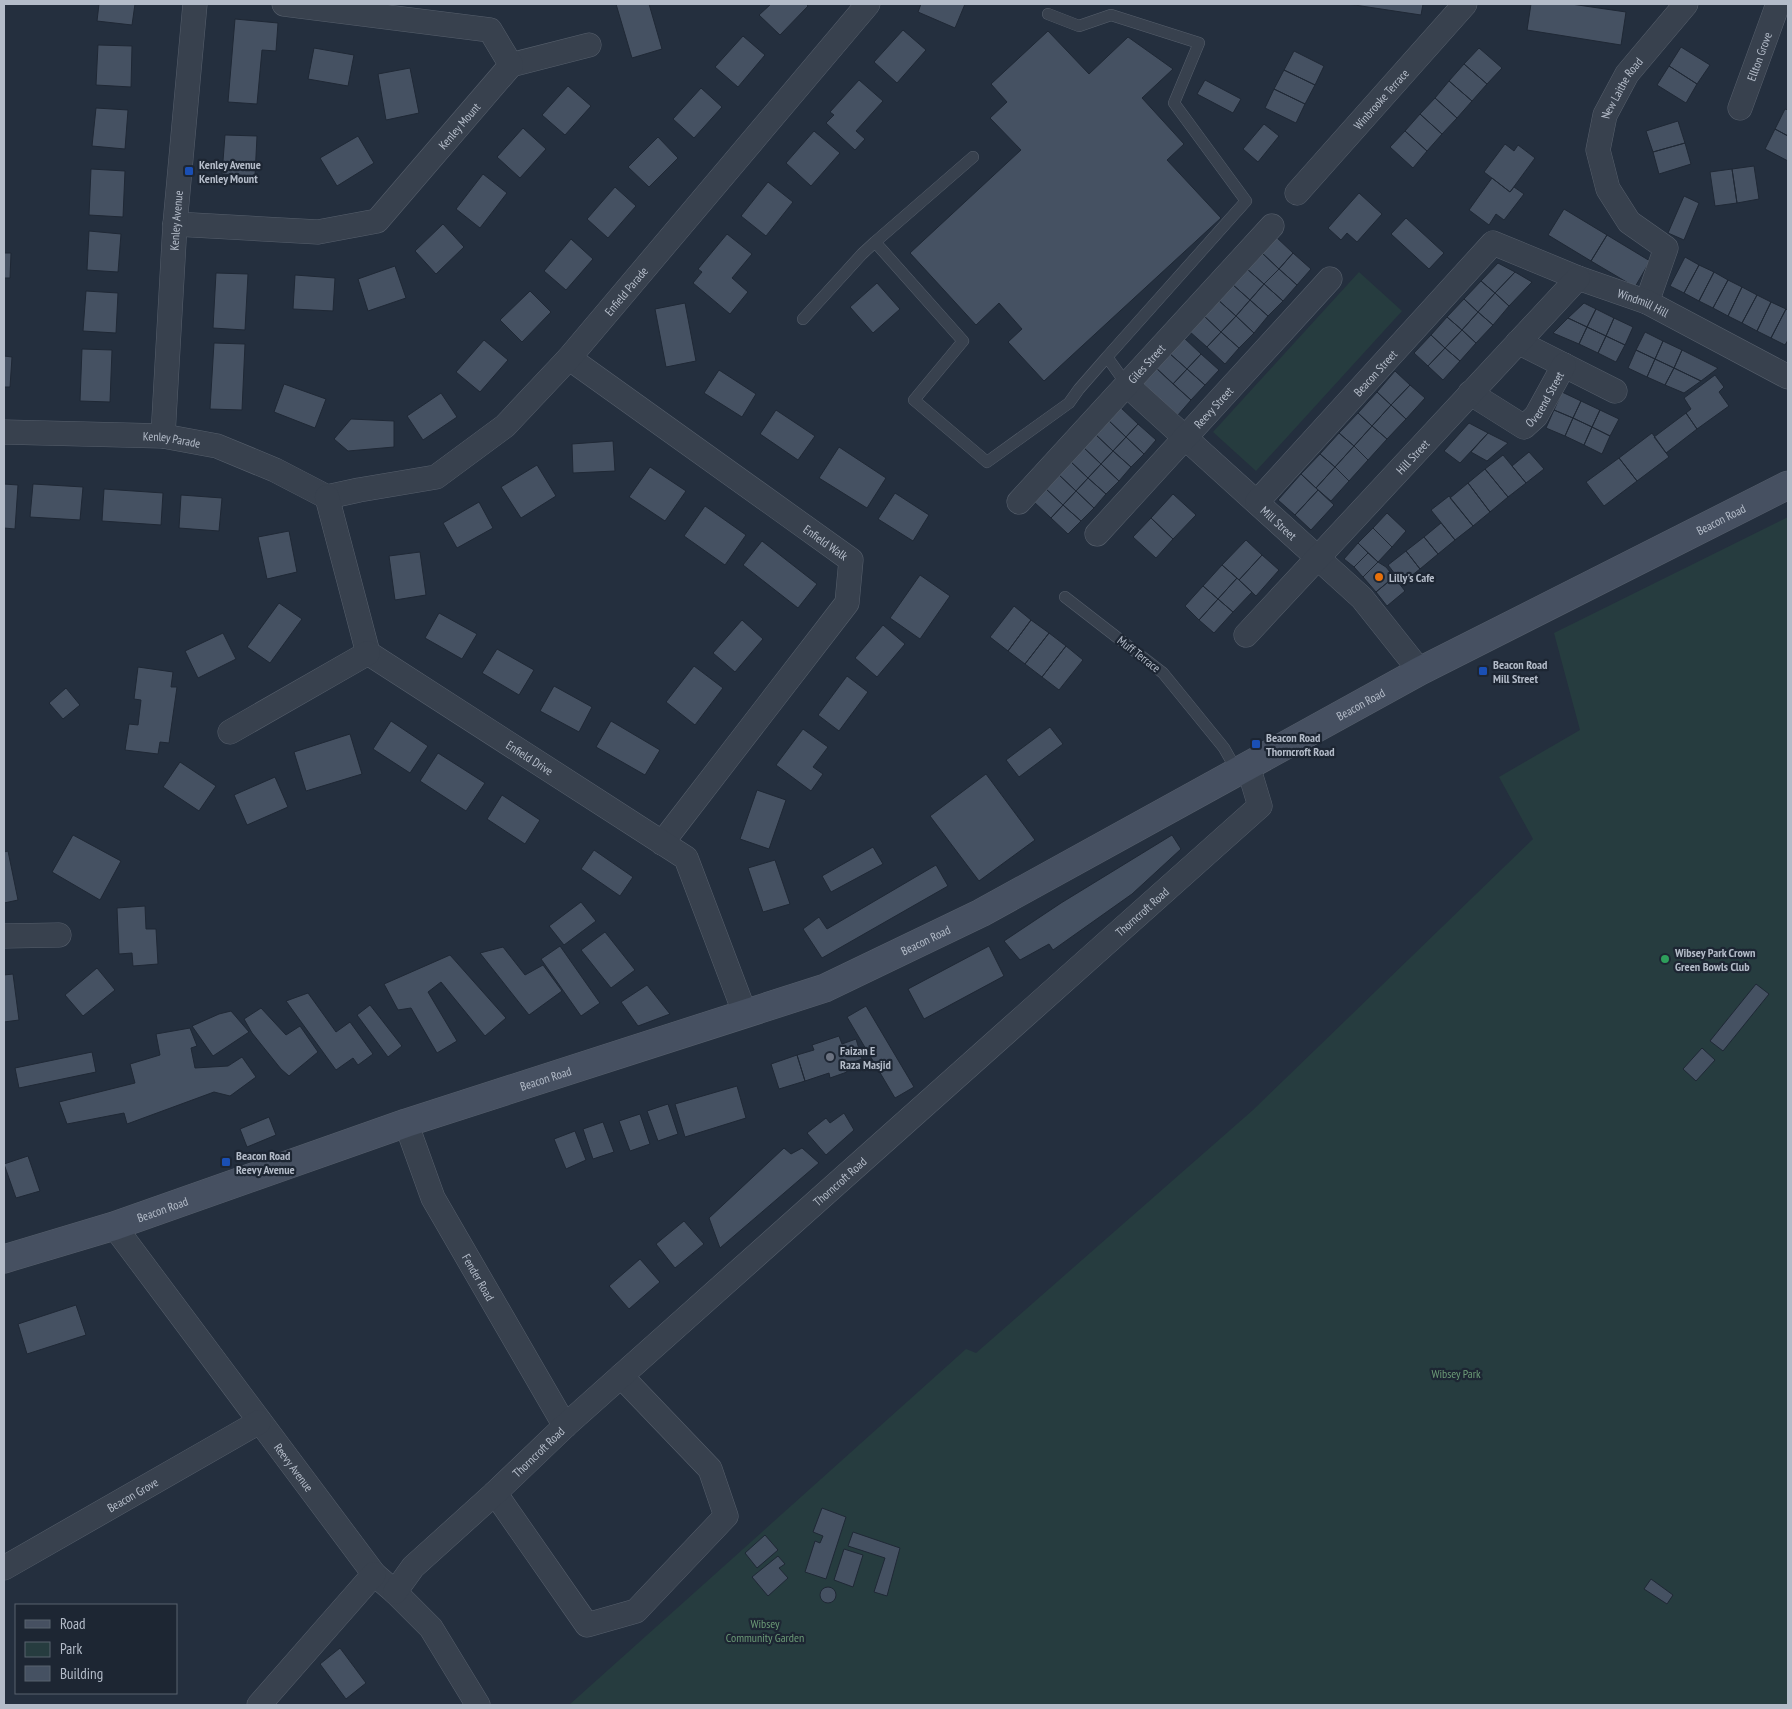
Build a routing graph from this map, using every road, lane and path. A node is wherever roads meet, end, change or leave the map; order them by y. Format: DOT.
graph roads {
  1 [pos="195,4"];
  2 [pos="284,4"];
  3 [pos="868,4"];
  4 [pos="1465,4"];
  5 [pos="1686,4"];
  6 [pos="1778,4"];
  7 [pos="1048,14"];
  8 [pos="589,45"];
  9 [pos="511,65"];
  10 [pos="1740,108"];
  11 [pos="972,157"];
  12 [pos="1297,193"];
  13 [pos="175,224"];
  14 [pos="1272,226"];
  15 [pos="875,242"];
  16 [pos="1493,243"];
  17 [pos="1578,278"];
  18 [pos="1330,280"];
  19 [pos="1647,302"];
  20 [pos="803,319"];
  21 [pos="1518,342"];
  22 [pos="1107,357"];
  23 [pos="569,358"];
  24 [pos="1564,365"];
  25 [pos="1788,377"];
  26 [pos="1127,385"];
  27 [pos="1615,391"];
  28 [pos="1470,394"];
  29 [pos="4,432"];
  30 [pos="163,436"];
  31 [pos="1186,437"];
  32 [pos="1788,485"];
  33 [pos="327,498"];
  34 [pos="1019,502"];
  35 [pos="1257,502"];
  36 [pos="1097,534"];
  37 [pos="1318,557"];
  38 [pos="1064,597"];
  39 [pos="1246,634"];
  40 [pos="368,653"];
  41 [pos="1420,671"];
  42 [pos="230,732"];
  43 [pos="1243,769"];
  44 [pos="662,843"];
  45 [pos="59,935"];
  46 [pos="4,936"];
  47 [pos="744,1014"];
  48 [pos="406,1123"];
  49 [pos="114,1226"];
  50 [pos="4,1259"];
  51 [pos="621,1376"];
  52 [pos="259,1422"];
  53 [pos="565,1426"];
  54 [pos="495,1493"];
  55 [pos="4,1568"];
  56 [pos="374,1574"];
  57 [pos="395,1592"];
  58 [pos="259,1705"];
  59 [pos="478,1705"];
  1 -- 13 [label="street, Kenley Avenue"];
  2 -- 9 [label="street"];
  3 -- 23 [label="street, Enfield Parade"];
  4 -- 12 [label="street, Winbrooke Terrace"];
  5 -- 19 [label="street, New Laithe Road"];
  6 -- 10 [label="street, Ellton Grove"];
  7 -- 22 [label="lane"];
  8 -- 9 [label="street"];
  9 -- 13 [label="street, Kenley Mount"];
  11 -- 15 [label="lane"];
  13 -- 30 [label="street, Kenley Avenue"];
  14 -- 26 [label="street, Giles Street"];
  15 -- 20 [label="lane"];
  15 -- 22 [label="lane"];
  16 -- 17 [label="street, Windmill Hill"];
  16 -- 35 [label="street, Beacon Street"];
  17 -- 19 [label="street, Windmill Hill"];
  17 -- 21 [label="street, Hill Street"];
  18 -- 31 [label="street, Reevy Street"];
  19 -- 25 [label="street, Windmill Hill"];
  21 -- 24 [label="street"];
  21 -- 28 [label="street, Hill Street"];
  22 -- 26 [label="lane"];
  23 -- 33 [label="street, Enfield Parade"];
  23 -- 44 [label="street, Enfield Walk"];
  24 -- 27 [label="street"];
  24 -- 28 [label="street, Overend Street"];
  26 -- 31 [label="street, Mill Street"];
  26 -- 34 [label="street, Giles Street"];
  28 -- 37 [label="street, Hill Street"];
  29 -- 30 [label="street, Kenley Parade"];
  30 -- 33 [label="street, Kenley Parade"];
  31 -- 35 [label="street, Mill Street"];
  31 -- 36 [label="street, Reevy Street"];
  32 -- 41 [label="main road, Beacon Road"];
  33 -- 40 [label="street"];
  35 -- 37 [label="street, Mill Street"];
  37 -- 39 [label="street, Hill Street"];
  37 -- 41 [label="street, Mill Street"];
  38 -- 43 [label="lane, Muff Terrace"];
  40 -- 42 [label="street"];
  40 -- 44 [label="street, Enfield Drive"];
  41 -- 43 [label="main road, Beacon Road"];
  43 -- 47 [label="main road, Beacon Road"];
  43 -- 51 [label="street, Thorncroft Road"];
  44 -- 47 [label="street, Enfield Drive"];
  45 -- 46 [label="street"];
  47 -- 48 [label="main road, Beacon Road"];
  48 -- 49 [label="main road, Beacon Road"];
  48 -- 53 [label="street, Fender Road"];
  49 -- 50 [label="main road, Beacon Road"];
  49 -- 52 [label="street, Reevy Avenue"];
  51 -- 53 [label="street, Thorncroft Road"];
  51 -- 54 [label="street"];
  52 -- 55 [label="street, Beacon Grove"];
  52 -- 56 [label="street, Reevy Avenue"];
  53 -- 54 [label="street, Thorncroft Road"];
  54 -- 57 [label="street, Thorncroft Road"];
  56 -- 57 [label="street, Reevy Avenue"];
  56 -- 58 [label="street"];
  57 -- 59 [label="street, Reevy Avenue"];
}
